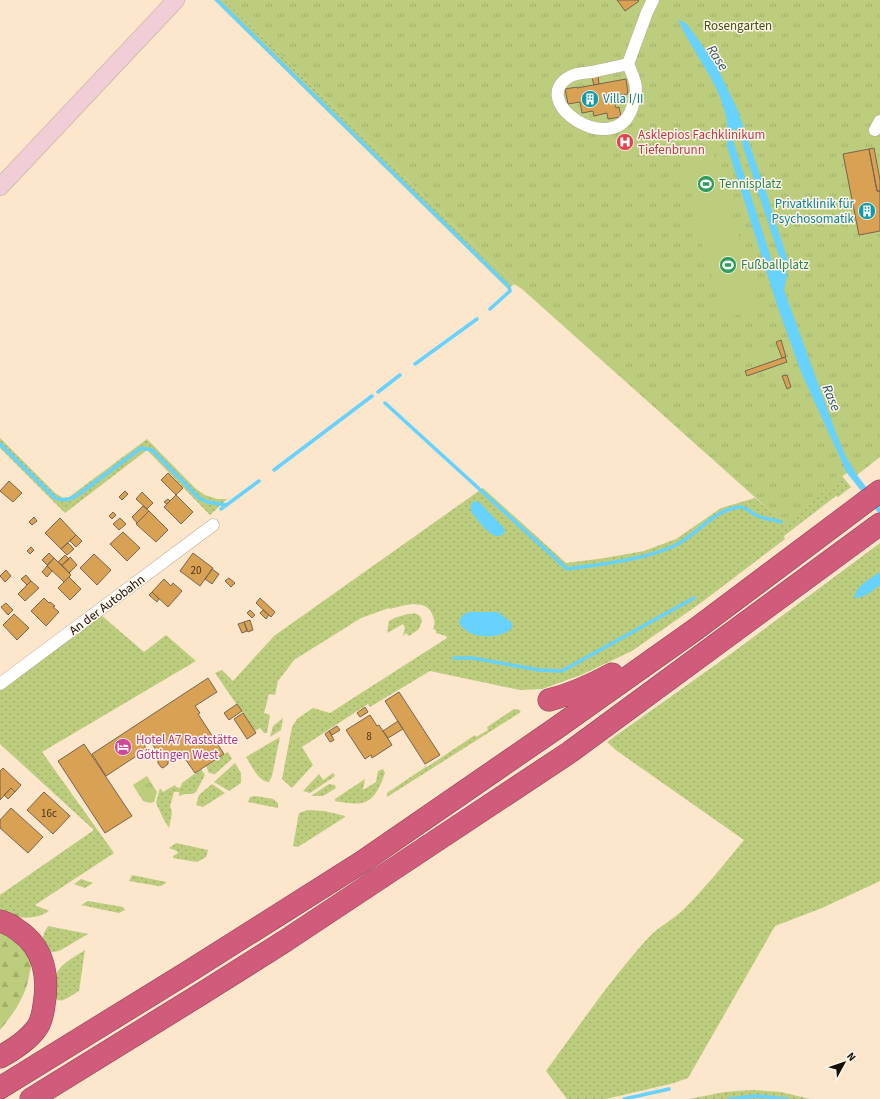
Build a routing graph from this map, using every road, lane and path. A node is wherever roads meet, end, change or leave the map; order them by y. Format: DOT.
graph roads {
  1 [pos="176,0"];
  2 [pos="653,0"];
  3 [pos="628,64"];
  4 [pos="0,187"];
  5 [pos="880,491"];
  6 [pos="213,525"];
  7 [pos="875,528"];
  8 [pos="696,629"];
  9 [pos="0,684"];
  10 [pos="549,700"];
  11 [pos="0,921"];
  12 [pos="0,1058"];
  13 [pos="56,1084"];
  14 [pos="0,1088"];
  15 [pos="31,1099"];
  16 [pos="39,1099"];
  1 -- 4 [label="street"];
  2 -- 3 [label="street"];
  3 -- 3 [label="street"];
  5 -- 8 [label="highway"];
  6 -- 9 [label="street, An der Autobahn"];
  7 -- 13 [label="highway"];
  8 -- 10 [label="highway"];
  8 -- 14 [label="highway"];
  11 -- 12 [label="highway"];
  13 -- 15 [label="highway"];
  13 -- 16 [label="highway"];
}
